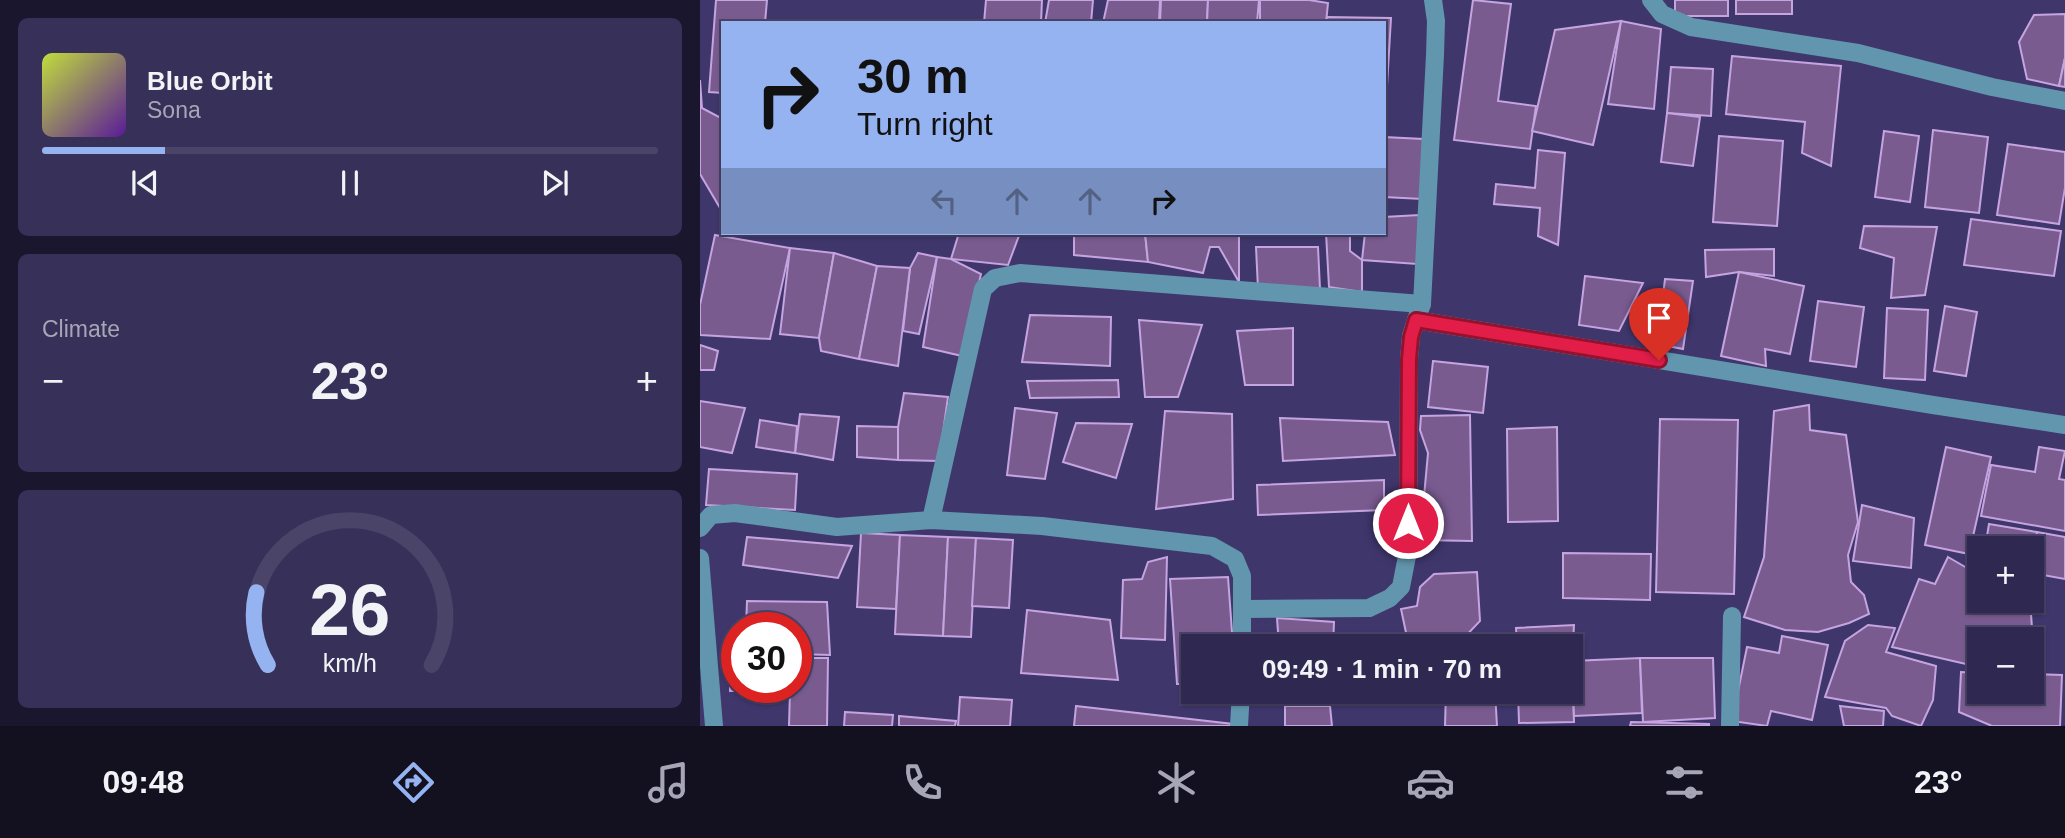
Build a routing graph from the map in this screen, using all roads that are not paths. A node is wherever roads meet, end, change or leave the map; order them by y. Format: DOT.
graph roads {
  1 [pos="1433,0"];
  2 [pos="1651,0"];
  3 [pos="2065,101"];
  4 [pos="1419,312"];
  5 [pos="2065,425"];
  6 [pos="931,520"];
  7 [pos="700,528"];
  8 [pos="700,558"];
  9 [pos="1244,609"];
  10 [pos="1732,616"];
  11 [pos="1243,634"];
  12 [pos="1240,704"];
  13 [pos="714,726"];
  14 [pos="1239,726"];
  15 [pos="1730,726"];
  1 -- 4 [label="street"];
  2 -- 3 [label="street"];
  4 -- 5 [label="street"];
  4 -- 6 [label="street"];
  4 -- 9 [label="street"];
  6 -- 7 [label="street"];
  6 -- 9 [label="street"];
  8 -- 13 [label="street"];
  9 -- 11 [label="street"];
  10 -- 15 [label="street"];
  12 -- 14 [label="street"];
}
